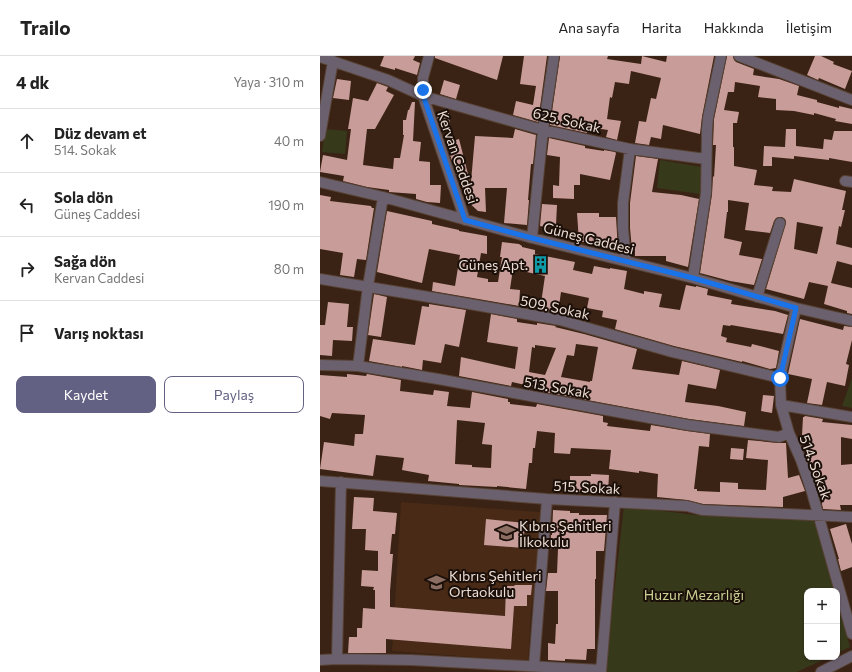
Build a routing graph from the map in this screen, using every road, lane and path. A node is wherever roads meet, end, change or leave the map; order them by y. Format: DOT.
graph roads {
  1 [pos="429,56"];
  2 [pos="554,56"];
  3 [pos="721,56"];
  4 [pos="739,56"];
  5 [pos="320,57"];
  6 [pos="333,61"];
  7 [pos="423,96"];
  8 [pos="852,100"];
  9 [pos="543,130"];
  10 [pos="320,136"];
  11 [pos="630,149"];
  12 [pos="706,159"];
  13 [pos="320,182"];
  14 [pos="383,197"];
  15 [pos="465,220"];
  16 [pos="780,223"];
  17 [pos="532,238"];
  18 [pos="626,261"];
  19 [pos="693,278"];
  20 [pos="320,279"];
  21 [pos="368,286"];
  22 [pos="758,297"];
  23 [pos="796,308"];
  24 [pos="852,321"];
  25 [pos="320,365"];
  26 [pos="358,366"];
  27 [pos="780,378"];
  28 [pos="781,405"];
  29 [pos="852,417"];
  30 [pos="789,433"];
  31 [pos="320,481"];
  32 [pos="341,482"];
  33 [pos="547,499"];
  34 [pos="615,502"];
  35 [pos="819,516"];
  36 [pos="852,517"];
  37 [pos="852,634"];
  38 [pos="852,656"];
  39 [pos="337,659"];
  40 [pos="320,660"];
  41 [pos="534,666"];
  42 [pos="601,671"];
  43 [pos="821,672"];
  1 -- 7 [label="street, Kervan Caddesi"];
  2 -- 9 [label="street"];
  3 -- 12 [label="street"];
  4 -- 8 [label="street"];
  5 -- 6 [label="street, 625. Sokak"];
  6 -- 7 [label="street, 625. Sokak"];
  6 -- 10 [label="street"];
  7 -- 9 [label="street, 625. Sokak"];
  7 -- 15 [label="street, Kervan Caddesi"];
  9 -- 11 [label="street, 625. Sokak"];
  9 -- 17 [label="street"];
  11 -- 12 [label="street, 625. Sokak"];
  11 -- 18 [label="street"];
  12 -- 19 [label="street"];
  13 -- 14 [label="street, Güneş Caddesi"];
  14 -- 15 [label="street, Güneş Caddesi"];
  14 -- 21 [label="street"];
  15 -- 17 [label="street, Güneş Caddesi"];
  16 -- 22 [label="street"];
  17 -- 18 [label="street, Güneş Caddesi"];
  18 -- 19 [label="street, Güneş Caddesi"];
  19 -- 22 [label="street, Güneş Caddesi"];
  20 -- 21 [label="street, 509. Sokak"];
  21 -- 26 [label="street"];
  21 -- 27 [label="street, 509. Sokak"];
  22 -- 23 [label="street, Güneş Caddesi"];
  23 -- 24 [label="street, Güneş Caddesi"];
  23 -- 27 [label="street, 514. Sokak"];
  25 -- 26 [label="street, 513. Sokak"];
  26 -- 30 [label="street, 513. Sokak"];
  27 -- 28 [label="street, 514. Sokak"];
  28 -- 29 [label="street"];
  28 -- 30 [label="street, 514. Sokak"];
  30 -- 35 [label="street, 514. Sokak"];
  31 -- 32 [label="street, 515. Sokak"];
  32 -- 33 [label="street, 515. Sokak"];
  32 -- 39 [label="street"];
  33 -- 34 [label="street, 515. Sokak"];
  33 -- 41 [label="street"];
  34 -- 35 [label="street, 515. Sokak"];
  34 -- 42 [label="street"];
  35 -- 36 [label="street, 515. Sokak"];
  35 -- 37 [label="street, 514. Sokak"];
  38 -- 43 [label="street"];
  39 -- 40 [label="street"];
  39 -- 41 [label="street"];
  41 -- 42 [label="street"];
}
